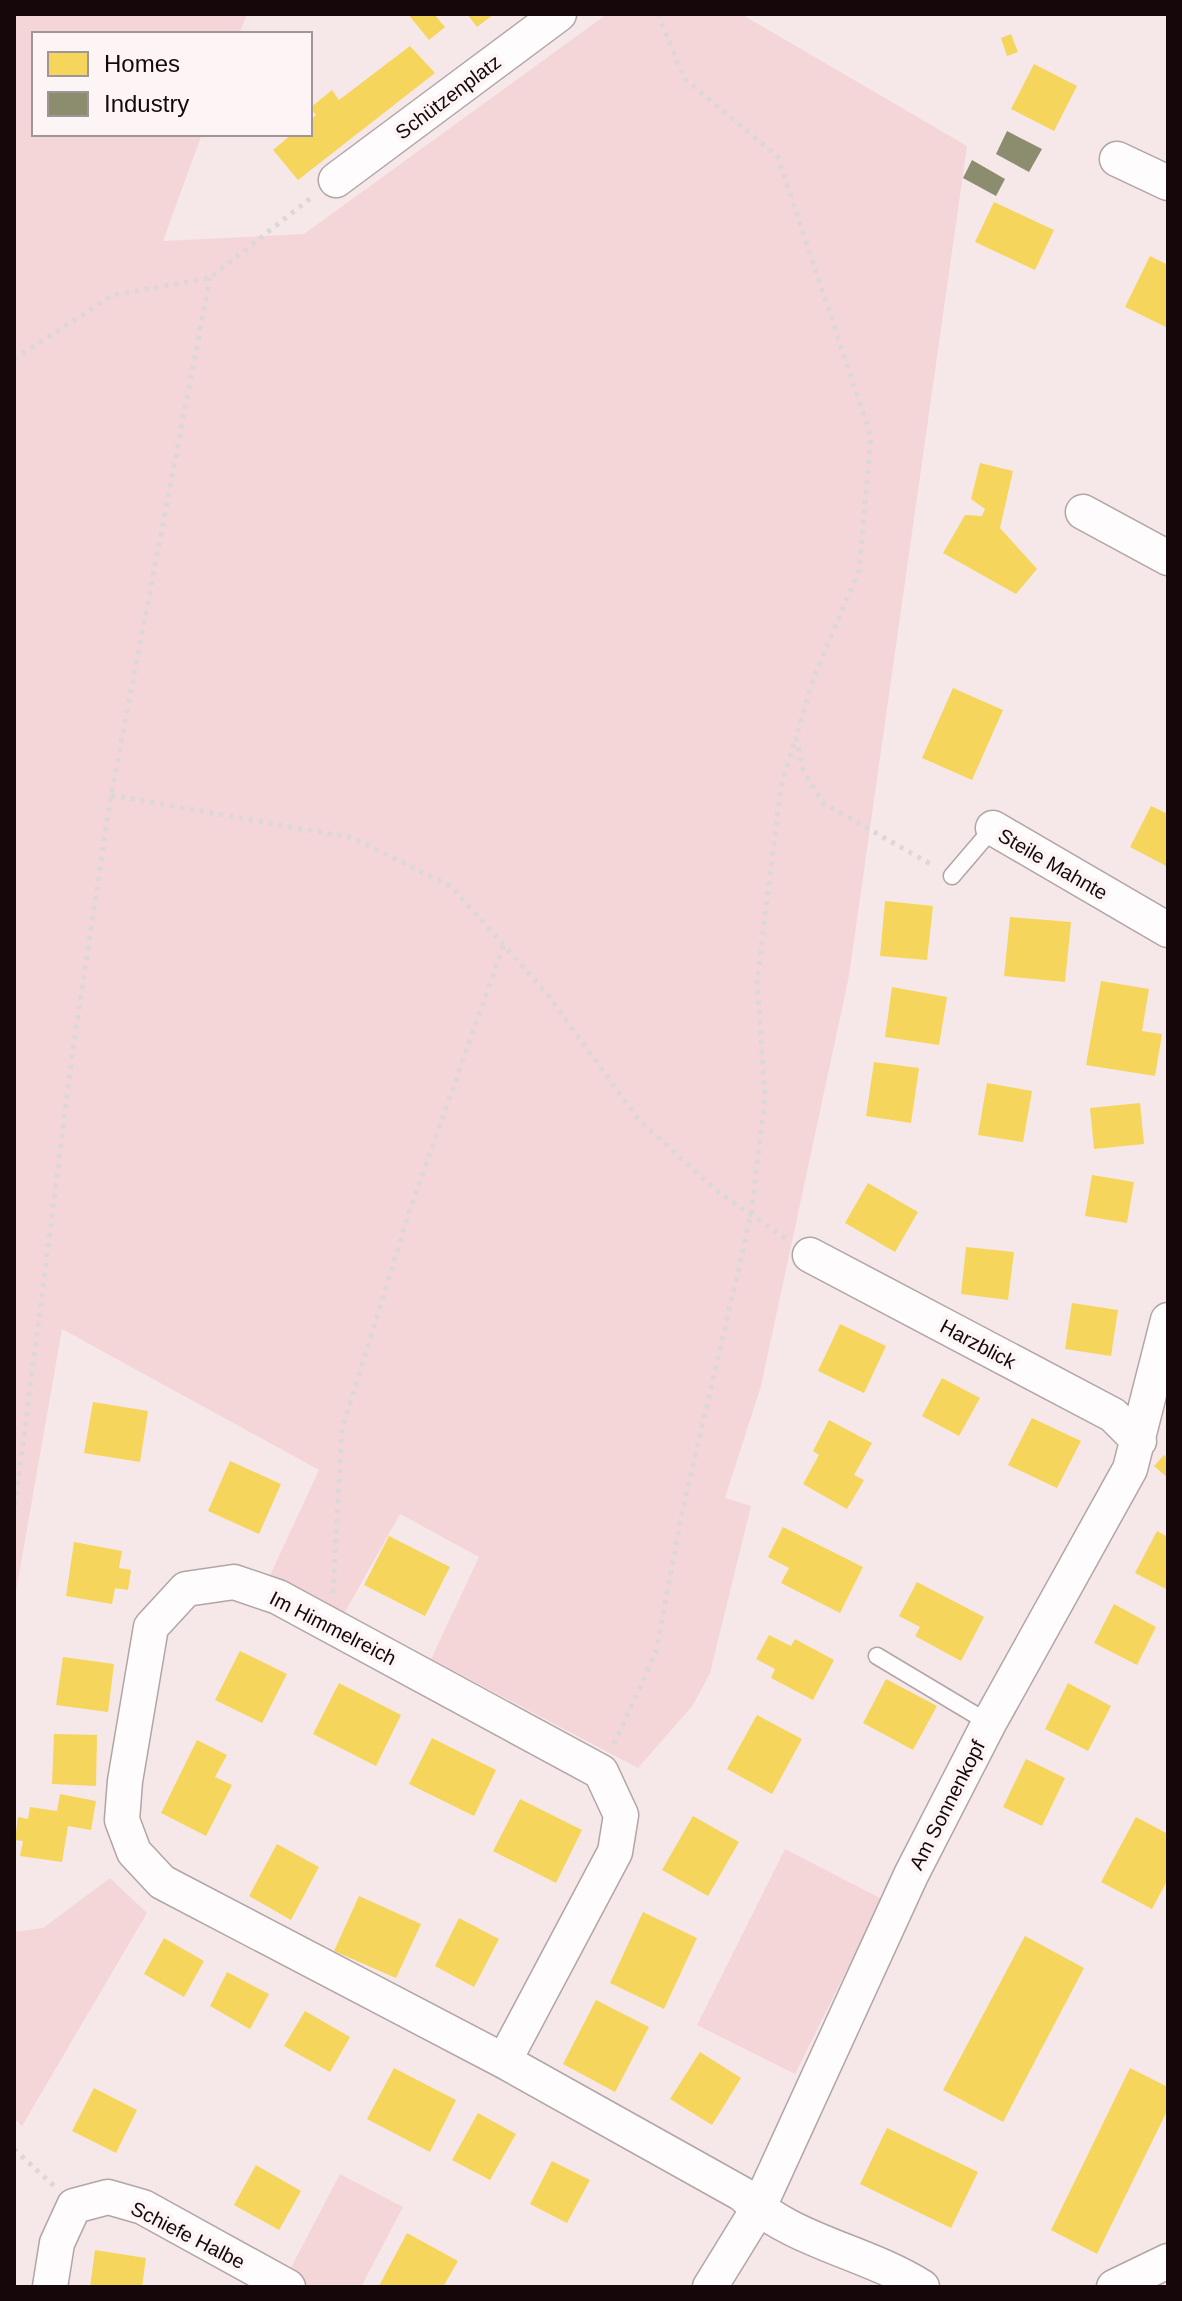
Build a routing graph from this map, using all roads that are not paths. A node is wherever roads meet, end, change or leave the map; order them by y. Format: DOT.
graph roads {
  1 [pos="559,14"];
  2 [pos="1117,159"];
  3 [pos="336,180"];
  4 [pos="1168,183"];
  5 [pos="1083,512"];
  6 [pos="1168,558"];
  7 [pos="993,828"];
  8 [pos="952,876"];
  9 [pos="1168,930"];
  10 [pos="810,1255"];
  11 [pos="1168,1320"];
  12 [pos="1139,1441"];
  13 [pos="877,1656"];
  14 [pos="989,1723"];
  15 [pos="504,2061"];
  16 [pos="758,2209"];
  17 [pos="1168,2261"];
  18 [pos="50,2287"];
  19 [pos="288,2287"];
  20 [pos="710,2287"];
  21 [pos="922,2287"];
  22 [pos="1114,2287"];
  1 -- 3 [label="street, Schützenplatz"];
  2 -- 4 [label="street"];
  5 -- 6 [label="street"];
  7 -- 8 [label="lane, Steile Mahnte"];
  7 -- 9 [label="street, Steile Mahnte"];
  10 -- 12 [label="street, Harzblick"];
  11 -- 12 [label="street, Am Sonnenkopf"];
  12 -- 14 [label="street, Am Sonnenkopf"];
  13 -- 14 [label="lane"];
  14 -- 16 [label="street, Am Sonnenkopf"];
  15 -- 15 [label="street, Im Himmelreich"];
  15 -- 16 [label="street, Im Himmelreich"];
  16 -- 20 [label="street, Am Sonnenkopf"];
  16 -- 21 [label="street, Im Himmelreich"];
  17 -- 22 [label="street"];
  18 -- 19 [label="street, Schiefe Halbe"];
}
